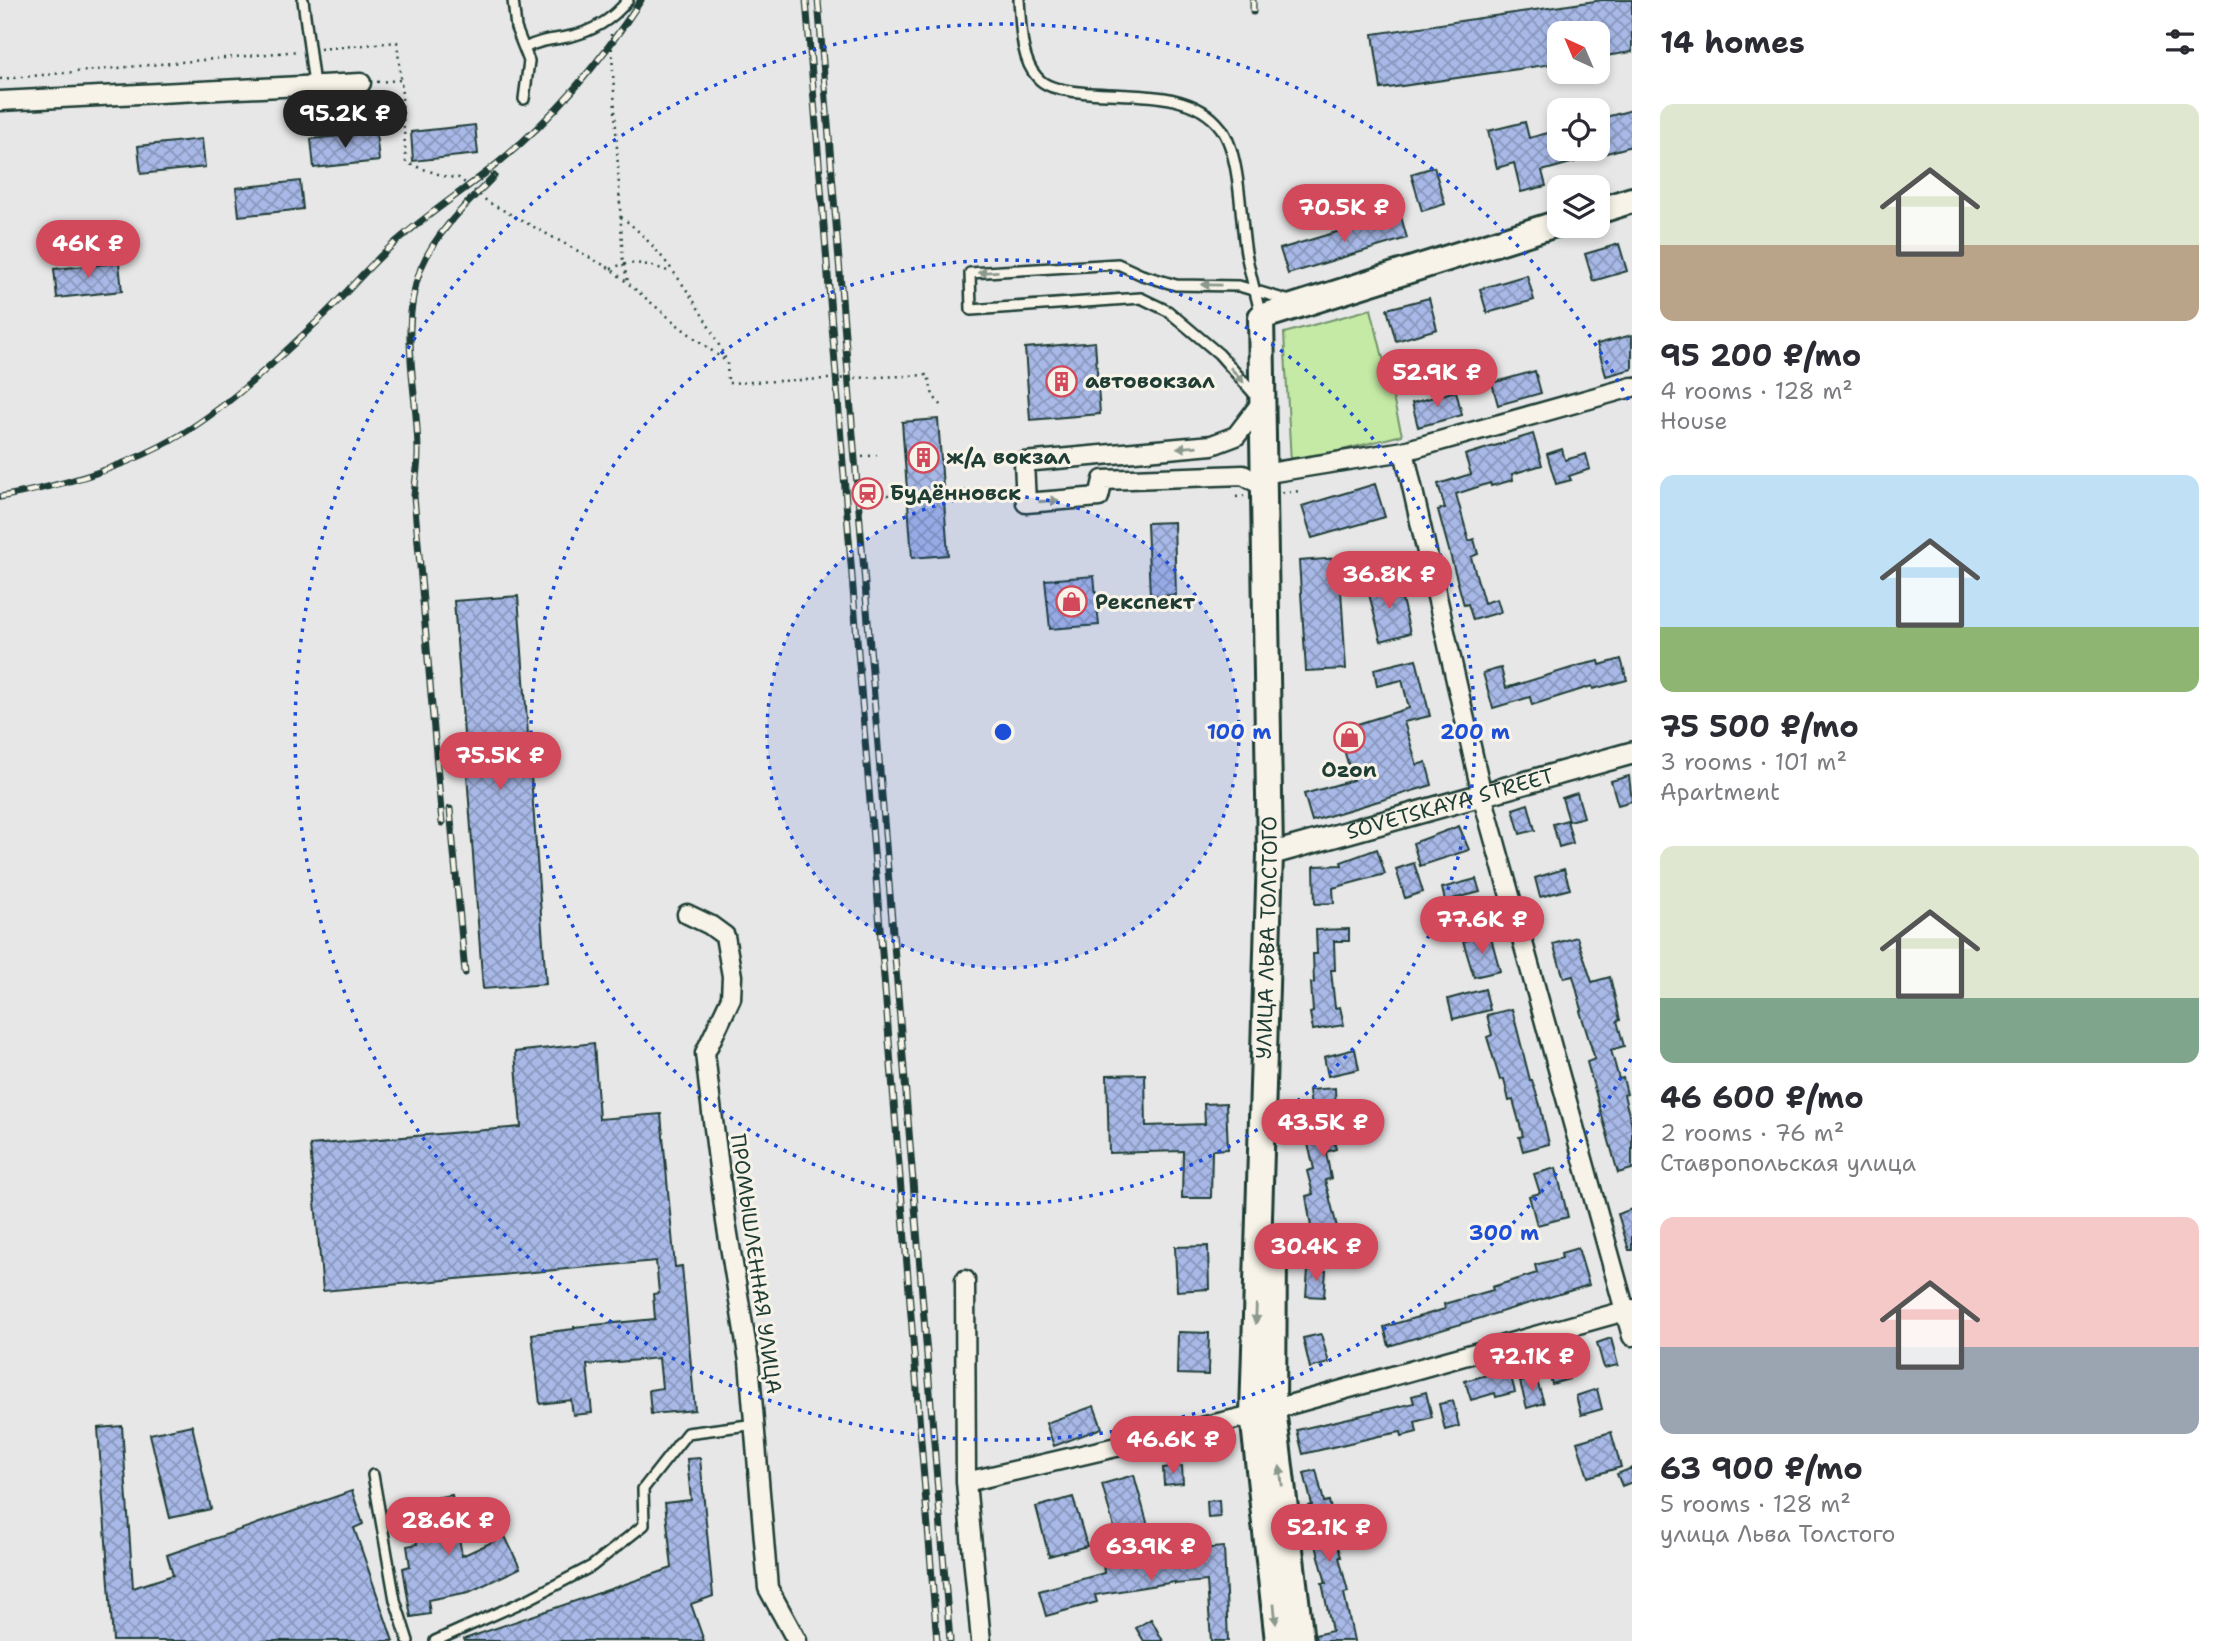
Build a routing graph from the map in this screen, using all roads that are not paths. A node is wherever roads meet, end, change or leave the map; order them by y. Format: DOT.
graph roads {
  1 [pos="303,0"];
  2 [pos="513,0"];
  3 [pos="628,0"];
  4 [pos="1019,0"];
  5 [pos="525,48"];
  6 [pos="361,83"];
  7 [pos="314,85"];
  8 [pos="524,99"];
  9 [pos="0,101"];
  10 [pos="1632,201"];
  11 [pos="1610,207"];
  12 [pos="1547,227"];
  13 [pos="1255,290"];
  14 [pos="1301,305"];
  15 [pos="1261,317"];
  16 [pos="1632,387"];
  17 [pos="1262,402"];
  18 [pos="1404,451"];
  19 [pos="1262,480"];
  20 [pos="1632,752"];
  21 [pos="1482,794"];
  22 [pos="1273,853"];
  23 [pos="687,914"];
  24 [pos="965,1280"];
  25 [pos="1628,1310"];
  26 [pos="1632,1336"];
  27 [pos="1263,1412"];
  28 [pos="756,1424"];
  29 [pos="373,1475"];
  30 [pos="966,1482"];
  31 [pos="792,1638"];
  32 [pos="408,1641"];
  33 [pos="435,1641"];
  34 [pos="981,1641"];
  35 [pos="1278,1641"];
  36 [pos="1301,1641"];
  1 -- 7 [label="lane"];
  2 -- 5 [label="lane"];
  3 -- 5 [label="lane"];
  4 -- 13 [label="lane"];
  5 -- 8 [label="lane"];
  6 -- 7 [label="street"];
  7 -- 9 [label="street"];
  10 -- 11 [label="main road"];
  12 -- 14 [label="main road"];
  13 -- 14 [label="lane"];
  13 -- 15 [label="lane"];
  13 -- 17 [label="lane, one-way"];
  14 -- 15 [label="main road"];
  15 -- 17 [label="main road, УЛИЦА ЛЬВА ТОЛСТОГО"];
  16 -- 18 [label="street"];
  17 -- 19 [label="main road, УЛИЦА ЛЬВА ТОЛСТОГО"];
  17 -- 19 [label="street, one-way"];
  18 -- 19 [label="street"];
  18 -- 21 [label="street"];
  19 -- 22 [label="main road, УЛИЦА ЛЬВА ТОЛСТОГО"];
  20 -- 21 [label="street, SOVETSKAYA STREET"];
  21 -- 22 [label="street, SOVETSKAYA STREET"];
  21 -- 25 [label="street"];
  22 -- 27 [label="main road, УЛИЦА ЛЬВА ТОЛСТОГО"];
  23 -- 28 [label="street, ПРОМЫШЛЕННАЯ УЛИЦА"];
  24 -- 30 [label="street"];
  25 -- 26 [label="street"];
  25 -- 27 [label="street"];
  27 -- 30 [label="street"];
  27 -- 35 [label="main road, УЛИЦА ЛЬВА ТОЛСТОГО, one-way"];
  36 -- 27 [label="main road, УЛИЦА ЛЬВА ТОЛСТОГО, one-way"];
  28 -- 31 [label="street, ПРОМЫШЛЕННАЯ УЛИЦА"];
  28 -- 33 [label="lane"];
  29 -- 32 [label="lane"];
  30 -- 34 [label="street"];
}
